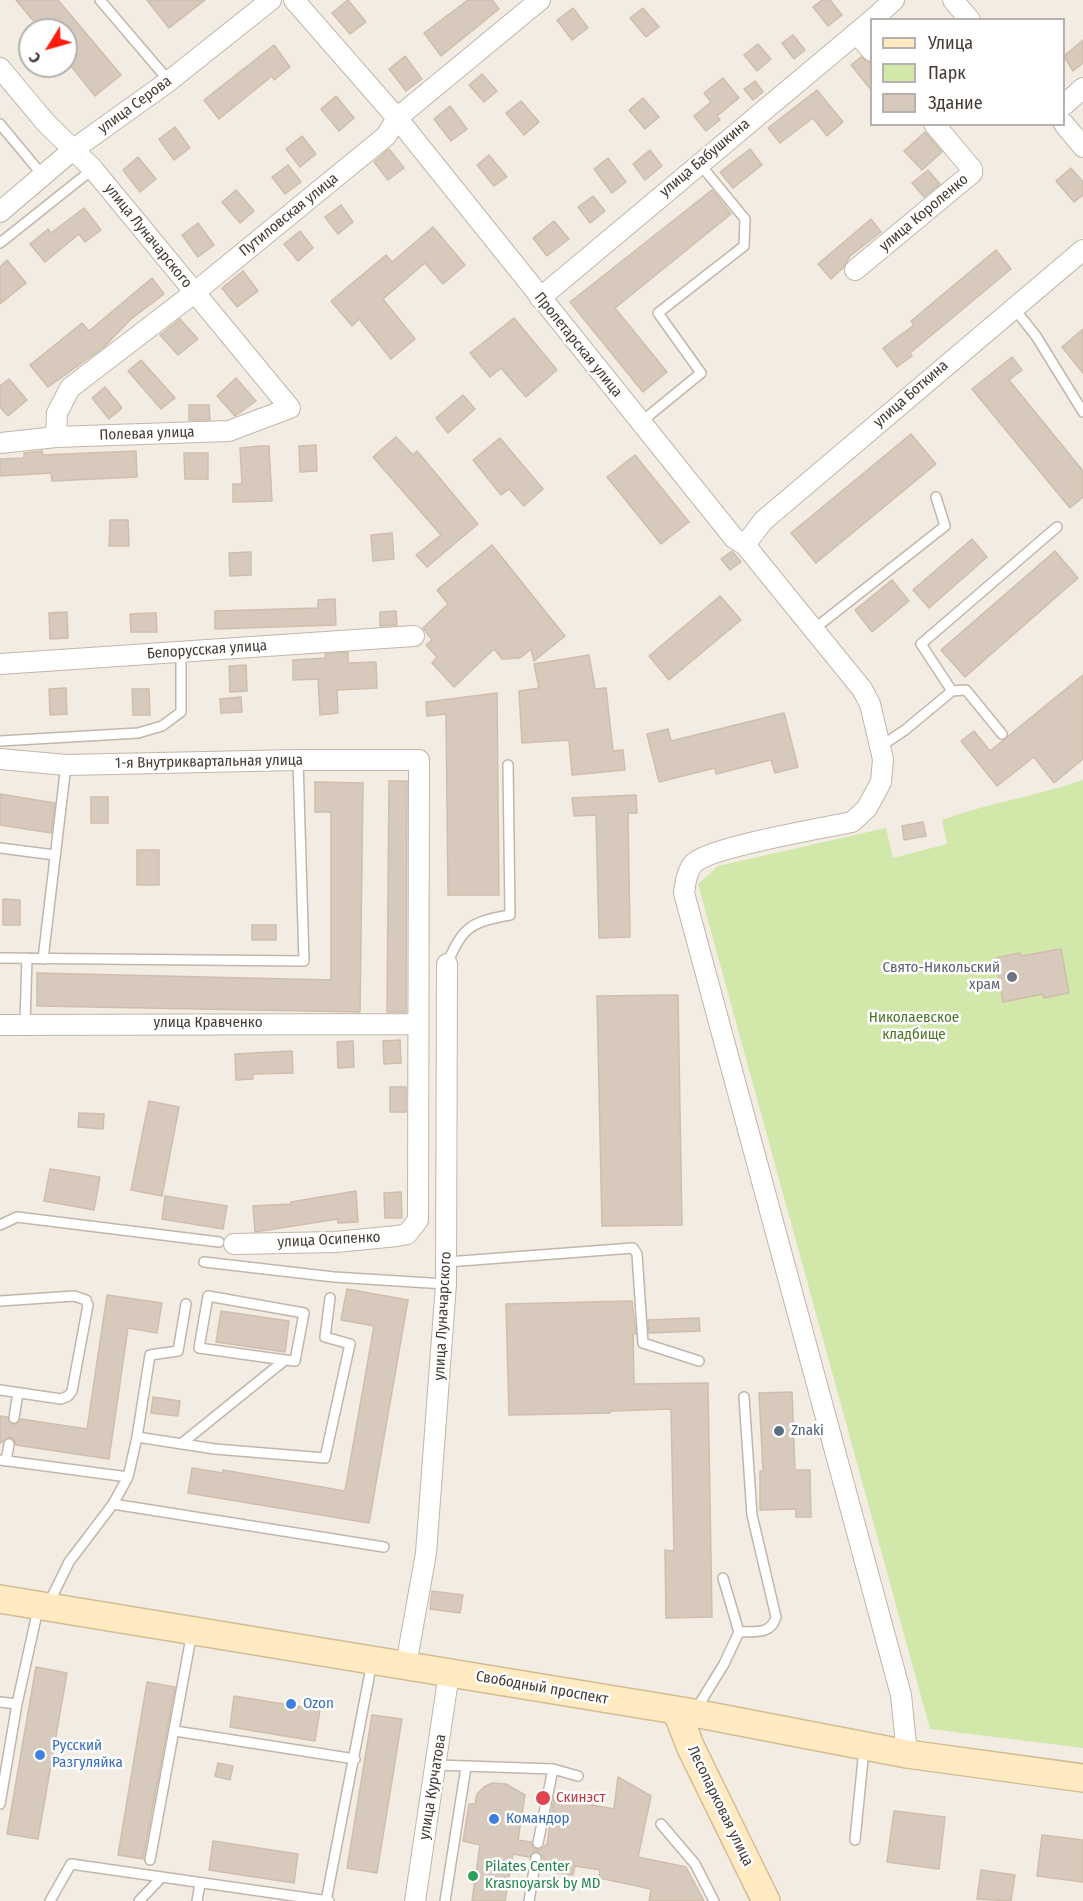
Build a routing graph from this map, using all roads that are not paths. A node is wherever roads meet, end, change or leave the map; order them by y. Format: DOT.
graph roads {
  1 [pos="100,0"];
  2 [pos="271,0"];
  3 [pos="294,0"];
  4 [pos="540,0"];
  5 [pos="894,0"];
  6 [pos="953,0"];
  7 [pos="874,18"];
  8 [pos="968,18"];
  9 [pos="870,22"];
  10 [pos="856,33"];
  11 [pos="870,49"];
  12 [pos="0,68"];
  13 [pos="169,81"];
  14 [pos="1083,88"];
  15 [pos="1065,104"];
  16 [pos="397,118"];
  17 [pos="0,124"];
  18 [pos="1065,125"];
  19 [pos="936,126"];
  20 [pos="1083,147"];
  21 [pos="74,149"];
  22 [pos="699,162"];
  23 [pos="93,169"];
  24 [pos="44,177"];
  25 [pos="0,212"];
  26 [pos="0,243"];
  27 [pos="1083,250"];
  28 [pos="855,270"];
  29 [pos="194,293"];
  30 [pos="540,298"];
  31 [pos="1013,307"];
  32 [pos="1081,406"];
  33 [pos="290,408"];
  34 [pos="640,422"];
  35 [pos="56,437"];
  36 [pos="0,442"];
  37 [pos="936,498"];
  38 [pos="1057,527"];
  39 [pos="745,545"];
  40 [pos="814,629"];
  41 [pos="414,636"];
  42 [pos="181,651"];
  43 [pos="0,664"];
  44 [pos="952,691"];
  45 [pos="1002,734"];
  46 [pos="0,741"];
  47 [pos="880,746"];
  48 [pos="0,759"];
  49 [pos="298,760"];
  50 [pos="66,765"];
  51 [pos="508,765"];
  52 [pos="0,848"];
  53 [pos="55,855"];
  54 [pos="0,958"];
  55 [pos="27,958"];
  56 [pos="43,959"];
  57 [pos="447,964"];
  58 [pos="25,1023"];
  59 [pos="0,1024"];
  60 [pos="416,1024"];
  61 [pos="0,1225"];
  62 [pos="226,1243"];
  63 [pos="204,1262"];
  64 [pos="447,1262"];
  65 [pos="446,1284"];
  66 [pos="330,1298"];
  67 [pos="0,1301"];
  68 [pos="186,1304"];
  69 [pos="285,1360"];
  70 [pos="699,1361"];
  71 [pos="0,1390"];
  72 [pos="18,1393"];
  73 [pos="744,1397"];
  74 [pos="14,1418"];
  75 [pos="136,1437"];
  76 [pos="9,1444"];
  77 [pos="181,1444"];
  78 [pos="3,1461"];
  79 [pos="128,1478"];
  80 [pos="113,1504"];
  81 [pos="384,1547"];
  82 [pos="723,1578"];
  83 [pos="0,1599"];
  84 [pos="43,1606"];
  85 [pos="192,1631"];
  86 [pos="739,1632"];
  87 [pos="372,1659"];
  88 [pos="406,1665"];
  89 [pos="449,1672"];
  90 [pos="0,1702"];
  91 [pos="17,1704"];
  92 [pos="685,1712"];
  93 [pos="175,1731"];
  94 [pos="864,1746"];
  95 [pos="907,1754"];
  96 [pos="355,1759"];
  97 [pos="437,1765"];
  98 [pos="466,1767"];
  99 [pos="553,1769"];
  100 [pos="578,1776"];
  101 [pos="1083,1778"];
  102 [pos="0,1804"];
  103 [pos="661,1824"];
  104 [pos="855,1840"];
  105 [pos="538,1843"];
  106 [pos="536,1858"];
  107 [pos="150,1860"];
  108 [pos="161,1878"];
  109 [pos="200,1884"];
  110 [pos="50,1901"];
  111 [pos="139,1901"];
  112 [pos="197,1901"];
  113 [pos="327,1901"];
  114 [pos="415,1901"];
  115 [pos="445,1901"];
  116 [pos="529,1901"];
  117 [pos="714,1901"];
  118 [pos="766,1901"];
  1 -- 13 [label="lane"];
  2 -- 13 [label="street, улица Серова"];
  3 -- 16 [label="street, Пролетарская улица"];
  4 -- 16 [label="street, Путиловская улица"];
  5 -- 7 [label="street, улица Бабушкина"];
  6 -- 8 [label="street"];
  9 -- 10 [label="street, улица Бабушкина"];
  10 -- 11 [label="street"];
  10 -- 22 [label="street, улица Бабушкина"];
  12 -- 21 [label="street, улица Луначарского"];
  13 -- 21 [label="street, улица Серова"];
  14 -- 15 [label="street"];
  16 -- 29 [label="street, Путиловская улица"];
  16 -- 30 [label="street, Пролетарская улица"];
  17 -- 24 [label="lane"];
  18 -- 20 [label="street"];
  19 -- 28 [label="street, улица Короленко"];
  21 -- 23 [label="street, улица Луначарского"];
  21 -- 24 [label="street, улица Серова"];
  22 -- 30 [label="street, улица Бабушкина"];
  22 -- 34 [label="lane"];
  23 -- 26 [label="lane"];
  23 -- 29 [label="street, улица Луначарского"];
  24 -- 25 [label="street, улица Серова"];
  27 -- 31 [label="street, улица Боткина"];
  29 -- 33 [label="street, улица Луначарского"];
  29 -- 35 [label="street, Путиловская улица"];
  30 -- 34 [label="street, Пролетарская улица"];
  31 -- 32 [label="lane"];
  31 -- 39 [label="street, улица Боткина"];
  33 -- 35 [label="street, Полевая улица"];
  34 -- 39 [label="street, Пролетарская улица"];
  35 -- 36 [label="street, Полевая улица"];
  37 -- 40 [label="lane"];
  38 -- 44 [label="lane"];
  39 -- 40 [label="street, Пролетарская улица"];
  40 -- 47 [label="street, Пролетарская улица"];
  41 -- 42 [label="street, Белорусская улица"];
  42 -- 43 [label="street, Белорусская улица"];
  42 -- 46 [label="lane"];
  44 -- 45 [label="lane"];
  44 -- 47 [label="lane"];
  47 -- 95 [label="street, Пролетарская улица"];
  48 -- 50 [label="street, 1-я Внутриквартальная улица"];
  49 -- 50 [label="street, 1-я Внутриквартальная улица"];
  49 -- 56 [label="lane"];
  49 -- 60 [label="street, 1-я Внутриквартальная улица"];
  50 -- 53 [label="lane"];
  51 -- 57 [label="lane"];
  52 -- 53 [label="lane"];
  53 -- 56 [label="lane"];
  54 -- 55 [label="lane"];
  55 -- 56 [label="lane"];
  55 -- 58 [label="lane"];
  57 -- 64 [label="street, улица Луначарского"];
  58 -- 59 [label="street, улица Кравченко"];
  58 -- 60 [label="street, улица Кравченко"];
  60 -- 62 [label="street, улица Осипенко"];
  61 -- 62 [label="lane"];
  63 -- 65 [label="lane"];
  64 -- 65 [label="street, улица Луначарского"];
  64 -- 70 [label="lane"];
  65 -- 88 [label="street, улица Луначарского"];
  66 -- 77 [label="lane"];
  67 -- 72 [label="lane"];
  68 -- 75 [label="lane"];
  69 -- 69 [label="lane"];
  69 -- 77 [label="lane"];
  71 -- 72 [label="lane"];
  72 -- 74 [label="lane"];
  73 -- 86 [label="lane"];
  75 -- 77 [label="lane"];
  75 -- 79 [label="lane"];
  76 -- 78 [label="lane"];
  78 -- 79 [label="lane"];
  79 -- 80 [label="lane"];
  80 -- 81 [label="lane"];
  80 -- 84 [label="lane"];
  82 -- 86 [label="lane"];
  83 -- 84 [label="main road, Свободный проспект"];
  84 -- 85 [label="main road, Свободный проспект"];
  84 -- 91 [label="lane"];
  85 -- 87 [label="main road, Свободный проспект"];
  85 -- 93 [label="lane"];
  86 -- 92 [label="lane"];
  87 -- 88 [label="main road, Свободный проспект"];
  87 -- 96 [label="lane"];
  88 -- 89 [label="main road, Свободный проспект"];
  89 -- 92 [label="main road, Свободный проспект"];
  89 -- 97 [label="street, улица Курчатова"];
  90 -- 91 [label="lane"];
  91 -- 102 [label="lane"];
  92 -- 94 [label="main road, Свободный проспект"];
  92 -- 118 [label="main road, Лесопарковая улица"];
  93 -- 96 [label="lane"];
  93 -- 107 [label="lane"];
  94 -- 95 [label="main road, Свободный проспект"];
  94 -- 104 [label="lane"];
  95 -- 101 [label="main road, Свободный проспект"];
  96 -- 113 [label="lane"];
  97 -- 98 [label="lane"];
  97 -- 114 [label="street, улица Курчатова"];
  98 -- 99 [label="lane"];
  98 -- 115 [label="lane"];
  99 -- 100 [label="lane"];
  99 -- 105 [label="lane"];
  103 -- 117 [label="lane"];
  106 -- 116 [label="lane"];
  108 -- 109 [label="lane"];
  108 -- 110 [label="lane"];
  108 -- 111 [label="lane"];
  109 -- 112 [label="lane"];
  109 -- 113 [label="lane"];
}
